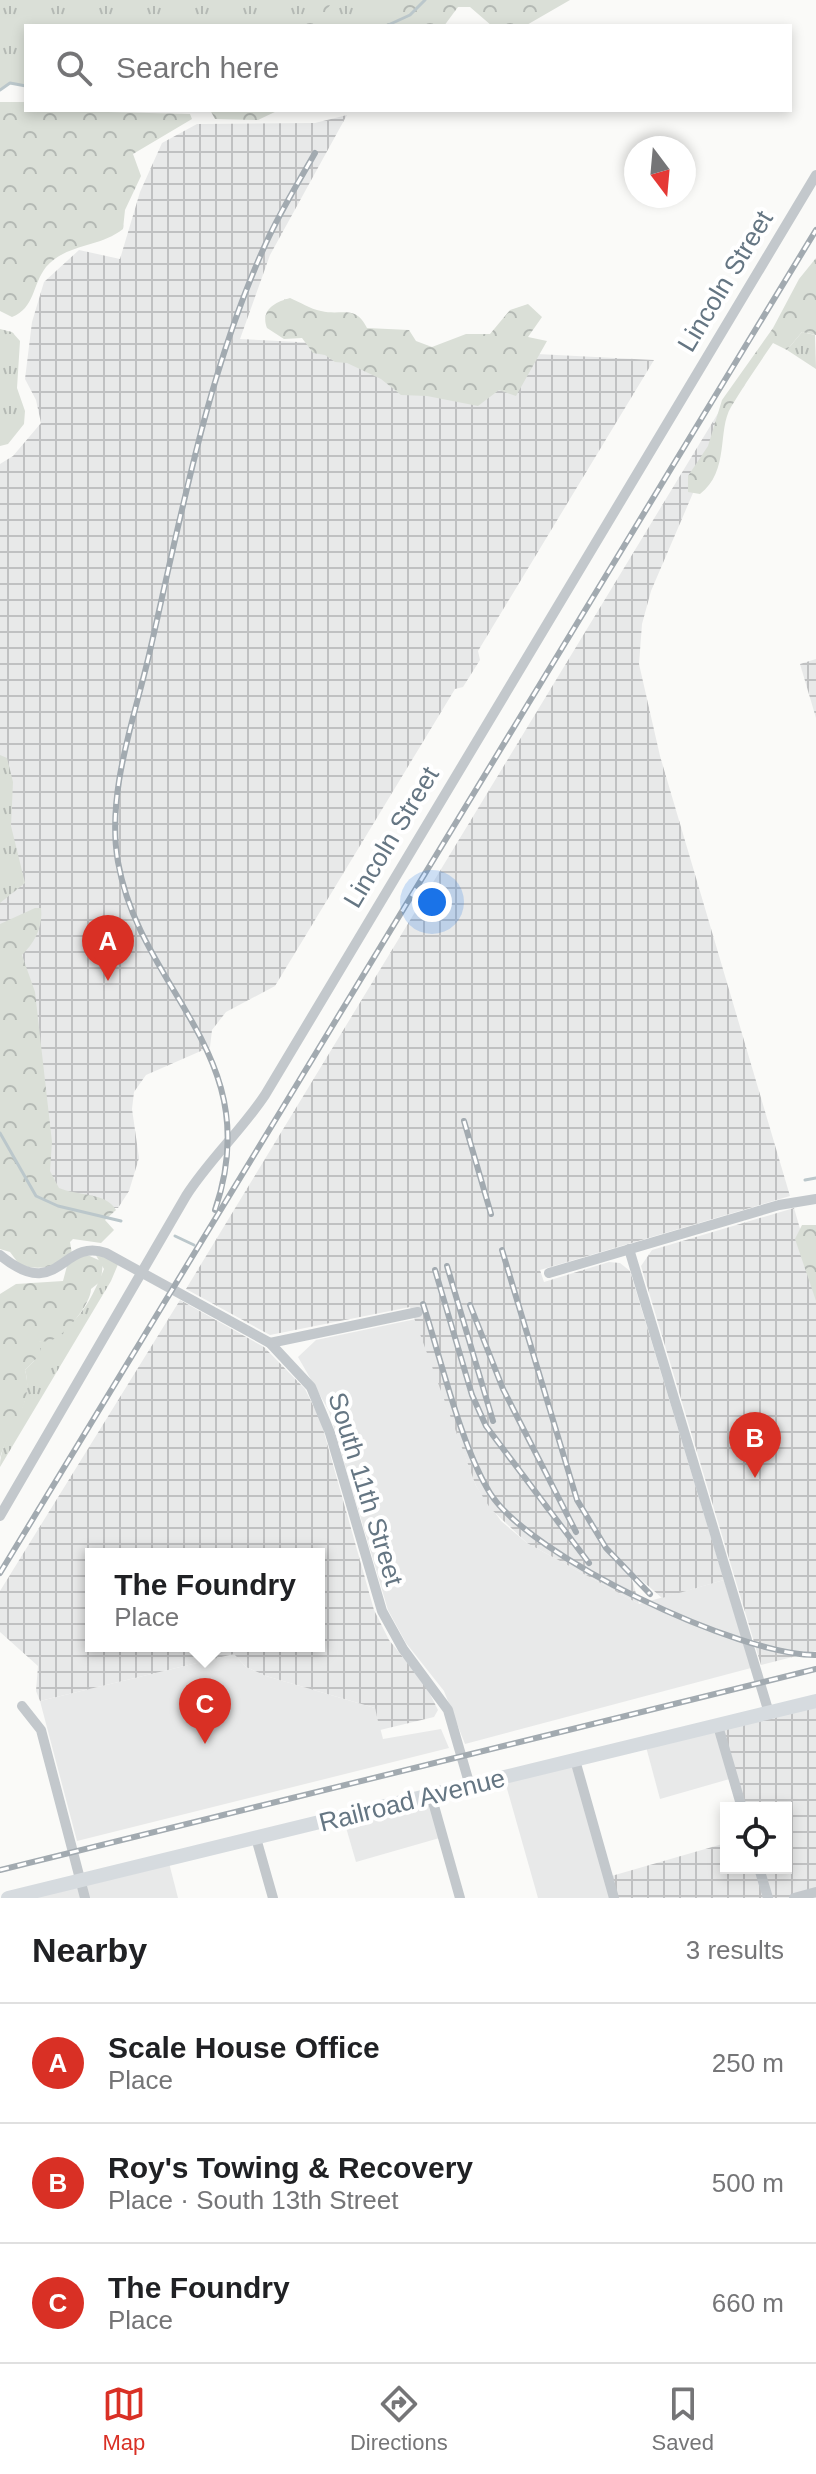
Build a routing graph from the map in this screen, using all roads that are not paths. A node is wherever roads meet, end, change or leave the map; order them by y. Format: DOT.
graph roads {
  1 [pos="816,175"];
  2 [pos="816,1199"];
  3 [pos="629,1249"];
  4 [pos="0,1255"];
  5 [pos="143,1272"];
  6 [pos="549,1273"];
  7 [pos="418,1312"];
  8 [pos="270,1343"];
  9 [pos="0,1516"];
  10 [pos="816,1701"];
  11 [pos="22,1706"];
  12 [pos="769,1713"];
  13 [pos="718,1726"];
  14 [pos="575,1760"];
  15 [pos="470,1786"];
  16 [pos="431,1795"];
  17 [pos="740,1802"];
  18 [pos="256,1838"];
  19 [pos="761,1874"];
  20 [pos="80,1880"];
  21 [pos="816,1892"];
  22 [pos="8,1898"];
  23 [pos="85,1898"];
  24 [pos="273,1898"];
  25 [pos="460,1898"];
  26 [pos="614,1898"];
  27 [pos="768,1898"];
  28 [pos="794,1898"];
  1 -- 5 [label="street, Lincoln Street"];
  2 -- 3 [label="street"];
  3 -- 6 [label="street"];
  3 -- 12 [label="street"];
  4 -- 5 [label="street, South 11th Street"];
  5 -- 8 [label="street, South 11th Street"];
  5 -- 9 [label="street, Lincoln Street"];
  7 -- 8 [label="street"];
  8 -- 15 [label="street, South 11th Street"];
  10 -- 12 [label="main road, Railroad Avenue"];
  11 -- 20 [label="street"];
  12 -- 13 [label="main road, Railroad Avenue"];
  13 -- 14 [label="main road, Railroad Avenue"];
  13 -- 17 [label="street"];
  14 -- 15 [label="main road, Railroad Avenue"];
  14 -- 26 [label="street"];
  15 -- 16 [label="main road, Railroad Avenue"];
  16 -- 18 [label="main road, Railroad Avenue"];
  16 -- 25 [label="street"];
  18 -- 20 [label="main road, Railroad Avenue"];
  18 -- 24 [label="street"];
  19 -- 27 [label="street"];
  20 -- 22 [label="main road, Railroad Avenue"];
  20 -- 23 [label="street"];
  21 -- 28 [label="street"];
}
